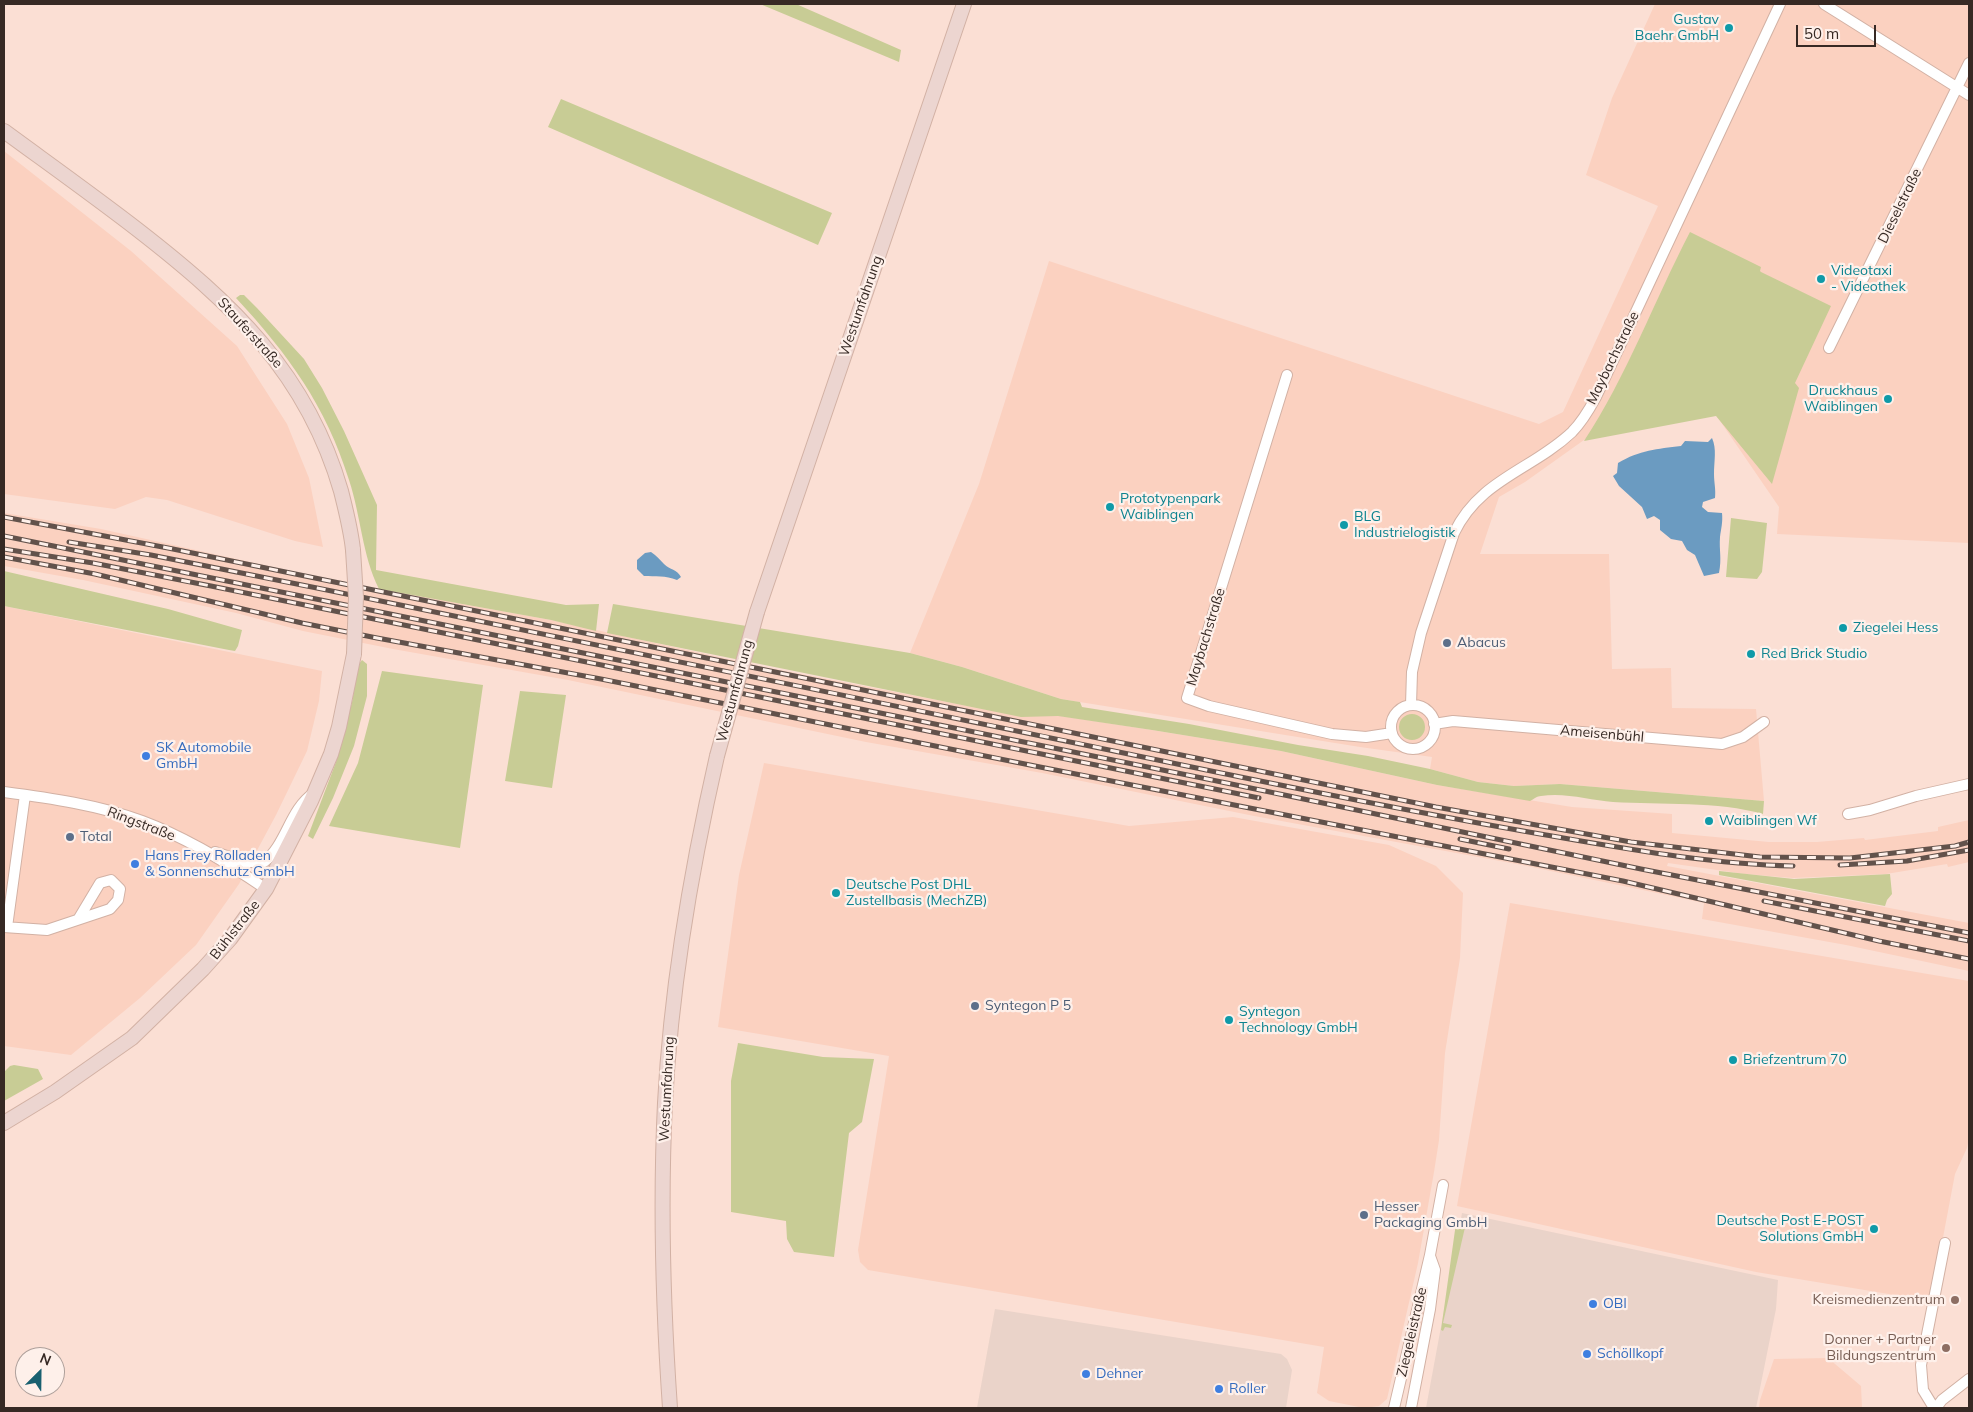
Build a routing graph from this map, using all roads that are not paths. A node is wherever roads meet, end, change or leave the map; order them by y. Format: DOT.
graph roads {
  1 [pos="964,4"];
  2 [pos="1780,4"];
  3 [pos="1824,4"];
  4 [pos="1969,63"];
  5 [pos="1958,86"];
  6 [pos="1969,95"];
  7 [pos="4,132"];
  8 [pos="1829,348"];
  9 [pos="1287,375"];
  10 [pos="354,654"];
  11 [pos="1411,705"];
  12 [pos="1764,722"];
  13 [pos="1434,724"];
  14 [pos="1392,734"];
  15 [pos="1969,784"];
  16 [pos="4,792"];
  17 [pos="314,793"];
  18 [pos="25,794"];
  19 [pos="1848,814"];
  20 [pos="195,846"];
  21 [pos="266,889"];
  22 [pos="79,918"];
  23 [pos="5,927"];
  24 [pos="4,1123"];
  25 [pos="1443,1185"];
  26 [pos="1945,1243"];
  27 [pos="1430,1255"];
  28 [pos="1969,1379"];
  29 [pos="670,1408"];
  30 [pos="1394,1408"];
  31 [pos="1411,1408"];
  32 [pos="1935,1408"];
  1 -- 29 [label="main road, Westumfahrung, bridge"];
  2 -- 11 [label="street, Maybachstraße"];
  3 -- 5 [label="street"];
  4 -- 5 [label="street, Dieselstraße"];
  5 -- 6 [label="street"];
  5 -- 8 [label="street, Dieselstraße"];
  7 -- 10 [label="main road, Stauferstraße, bridge"];
  9 -- 14 [label="street, Maybachstraße"];
  10 -- 17 [label="main road, Bühlstraße"];
  11 -- 13 [label="street"];
  11 -- 14 [label="street"];
  12 -- 13 [label="street, Ameisenbühl"];
  13 -- 14 [label="street"];
  15 -- 19 [label="street"];
  16 -- 18 [label="street, Ringstraße"];
  17 -- 20 [label="street"];
  17 -- 21 [label="main road, Bühlstraße"];
  18 -- 20 [label="street, Ringstraße"];
  18 -- 23 [label="street"];
  20 -- 21 [label="street, Ringstraße"];
  21 -- 24 [label="main road, Bühlstraße"];
  22 -- 23 [label="street"];
  25 -- 27 [label="street, Ziegeleistraße"];
  26 -- 32 [label="street"];
  27 -- 30 [label="street, Ziegeleistraße"];
  27 -- 31 [label="street, Ziegeleistraße"];
  28 -- 32 [label="street"];
}
